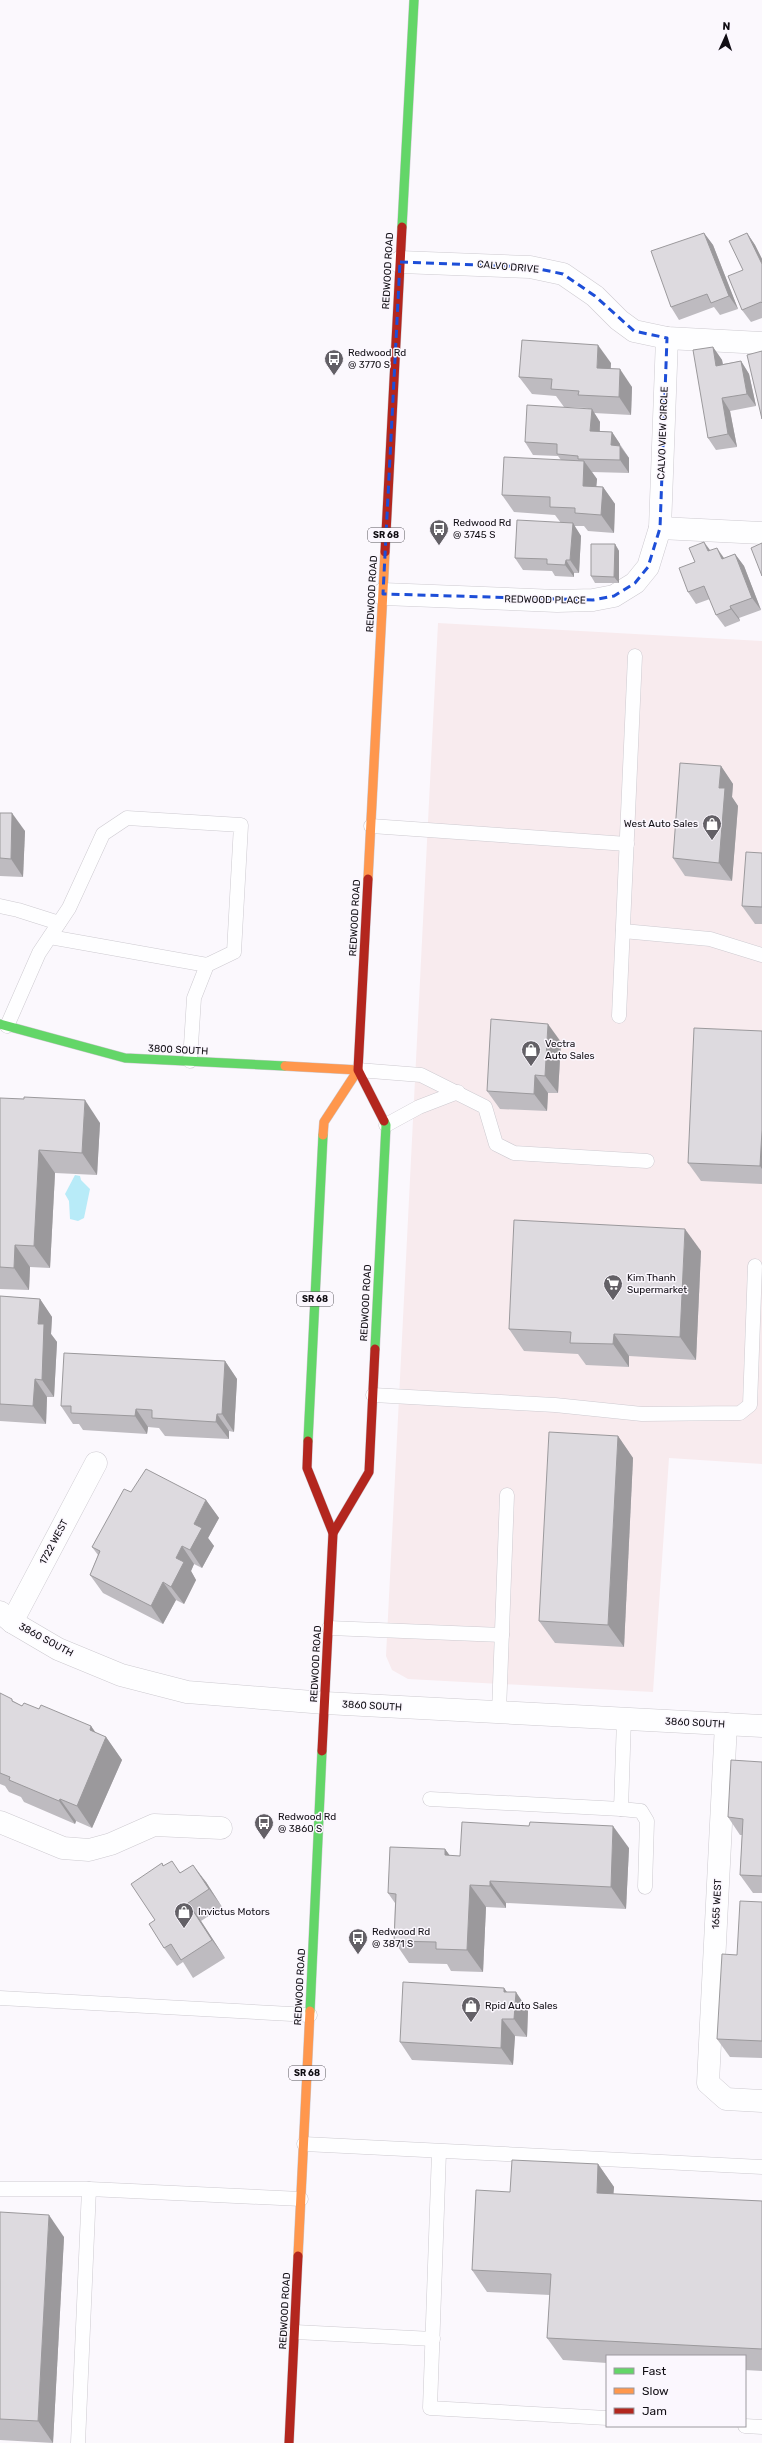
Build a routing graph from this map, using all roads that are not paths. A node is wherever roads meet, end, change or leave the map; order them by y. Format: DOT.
graph roads {
  1 [pos="414,0"];
  2 [pos="400,262"];
  3 [pos="667,338"];
  4 [pos="762,343"];
  5 [pos="660,528"];
  6 [pos="762,533"];
  7 [pos="383,594"];
  8 [pos="635,656"];
  9 [pos="371,826"];
  10 [pos="627,844"];
  11 [pos="0,906"];
  12 [pos="59,923"];
  13 [pos="623,931"];
  14 [pos="50,937"];
  15 [pos="762,955"];
  16 [pos="207,965"];
  17 [pos="619,1016"];
  18 [pos="4,1025"];
  19 [pos="190,1061"];
  20 [pos="358,1070"];
  21 [pos="458,1092"];
  22 [pos="386,1125"];
  23 [pos="647,1161"];
  24 [pos="755,1266"];
  25 [pos="373,1395"];
  26 [pos="96,1463"];
  27 [pos="507,1495"];
  28 [pos="333,1533"];
  29 [pos="6,1617"];
  30 [pos="329,1628"];
  31 [pos="502,1635"];
  32 [pos="325,1703"];
  33 [pos="499,1712"];
  34 [pos="624,1719"];
  35 [pos="726,1724"];
  36 [pos="762,1726"];
  37 [pos="430,1799"];
  38 [pos="621,1809"];
  39 [pos="0,1822"];
  40 [pos="221,1828"];
  41 [pos="645,1887"];
  42 [pos="0,1998"];
  43 [pos="310,2015"];
  44 [pos="762,2101"];
  45 [pos="304,2144"];
  46 [pos="439,2152"];
  47 [pos="762,2167"];
  48 [pos="0,2189"];
  49 [pos="89,2189"];
  50 [pos="301,2199"];
  51 [pos="295,2332"];
  52 [pos="433,2339"];
  53 [pos="606,2418"];
  54 [pos="746,2426"];
  55 [pos="762,2427"];
  56 [pos="78,2443"];
  57 [pos="290,2443"];
  1 -- 2 [label="main road, REDWOOD ROAD / SR 68"];
  2 -- 3 [label="street, CALVO DRIVE"];
  2 -- 7 [label="main road, REDWOOD ROAD / SR 68"];
  3 -- 4 [label="street, CALVO DRIVE"];
  3 -- 5 [label="street, CALVO VIEW CIRCLE"];
  5 -- 6 [label="street"];
  5 -- 7 [label="street, REDWOOD PLACE"];
  7 -- 9 [label="main road, REDWOOD ROAD / SR 68"];
  8 -- 10 [label="lane"];
  9 -- 10 [label="lane"];
  9 -- 20 [label="main road, REDWOOD ROAD / SR 68"];
  10 -- 13 [label="lane"];
  11 -- 12 [label="lane"];
  12 -- 14 [label="lane"];
  12 -- 16 [label="lane"];
  13 -- 15 [label="lane"];
  13 -- 17 [label="lane"];
  14 -- 16 [label="lane"];
  14 -- 18 [label="lane"];
  16 -- 19 [label="lane"];
  18 -- 19 [label="main road, 3800 SOUTH"];
  19 -- 20 [label="main road, 3800 SOUTH"];
  20 -- 21 [label="lane"];
  20 -- 22 [label="main road, REDWOOD ROAD / SR 68"];
  20 -- 28 [label="main road, REDWOOD ROAD / SR 68"];
  21 -- 22 [label="lane"];
  21 -- 23 [label="lane"];
  22 -- 25 [label="main road, REDWOOD ROAD / SR 68"];
  24 -- 25 [label="lane"];
  25 -- 28 [label="main road, REDWOOD ROAD / SR 68"];
  26 -- 29 [label="street, 1722 WEST"];
  27 -- 31 [label="lane"];
  28 -- 30 [label="main road, REDWOOD ROAD / SR 68"];
  29 -- 32 [label="street, 3860 SOUTH"];
  30 -- 31 [label="lane"];
  30 -- 32 [label="main road, REDWOOD ROAD / SR 68"];
  31 -- 33 [label="lane"];
  32 -- 33 [label="street, 3860 SOUTH"];
  32 -- 43 [label="main road, REDWOOD ROAD / SR 68"];
  33 -- 34 [label="street, 3860 SOUTH"];
  34 -- 35 [label="street, 3860 SOUTH"];
  34 -- 38 [label="lane"];
  35 -- 36 [label="street, 3860 SOUTH"];
  35 -- 44 [label="street, 1655 WEST"];
  37 -- 38 [label="lane"];
  38 -- 41 [label="lane"];
  39 -- 40 [label="street"];
  42 -- 43 [label="lane"];
  43 -- 45 [label="main road, REDWOOD ROAD / SR 68"];
  45 -- 46 [label="lane"];
  45 -- 50 [label="main road, REDWOOD ROAD / SR 68"];
  46 -- 47 [label="lane"];
  46 -- 52 [label="lane"];
  48 -- 49 [label="lane"];
  49 -- 50 [label="lane"];
  49 -- 56 [label="lane"];
  50 -- 51 [label="main road, REDWOOD ROAD / SR 68"];
  51 -- 52 [label="lane"];
  51 -- 57 [label="main road, REDWOOD ROAD / SR 68"];
  52 -- 53 [label="lane"];
  54 -- 55 [label="lane"];
}
